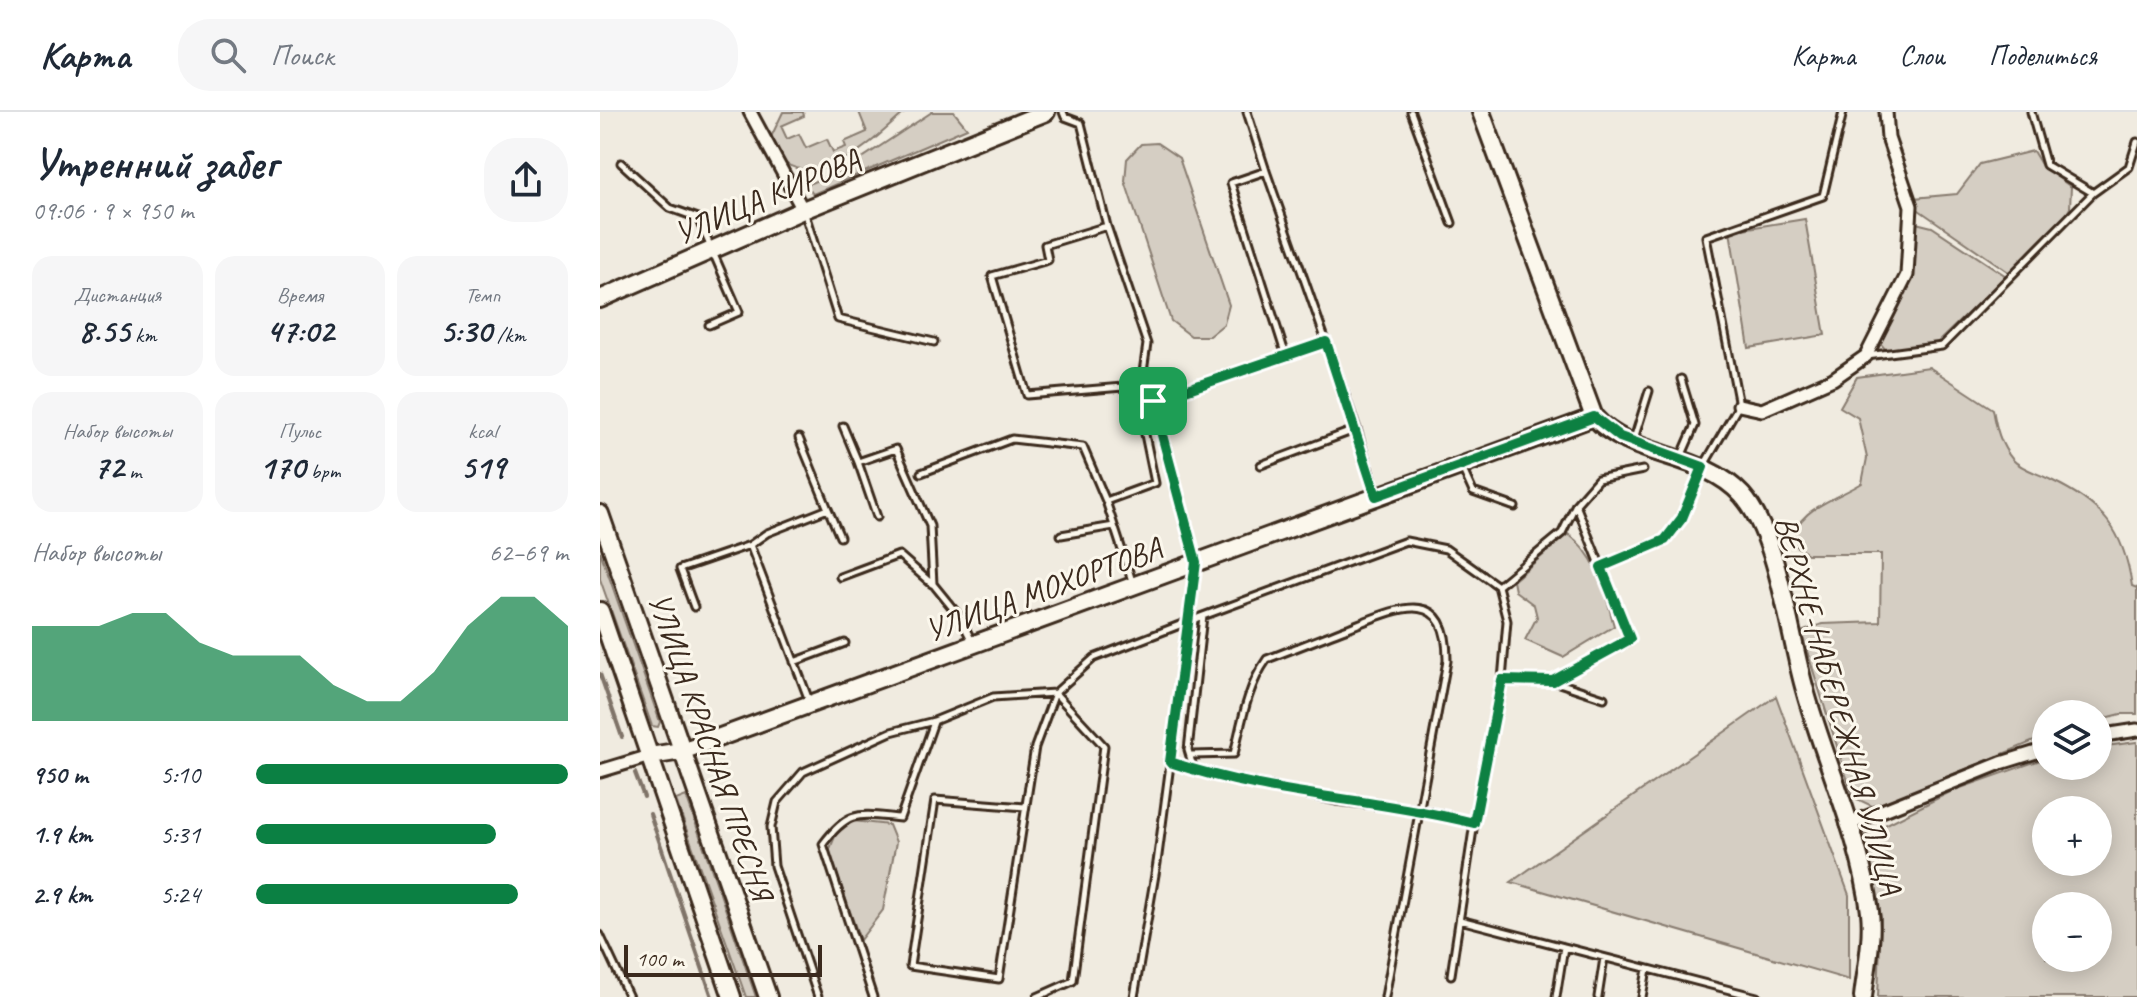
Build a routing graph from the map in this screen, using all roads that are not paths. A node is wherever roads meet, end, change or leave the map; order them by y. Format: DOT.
graph roads {
  1 [pos="750,112"];
  2 [pos="1046,112"];
  3 [pos="1063,112"];
  4 [pos="1247,112"];
  5 [pos="1411,112"];
  6 [pos="1481,112"];
  7 [pos="1843,112"];
  8 [pos="1886,112"];
  9 [pos="2031,112"];
  10 [pos="2137,142"];
  11 [pos="621,163"];
  12 [pos="1266,171"];
  13 [pos="2093,193"];
  14 [pos="803,210"];
  15 [pos="1452,223"];
  16 [pos="1107,226"];
  17 [pos="712,248"];
  18 [pos="600,299"];
  19 [pos="709,325"];
  20 [pos="934,342"];
  21 [pos="1326,342"];
  22 [pos="1286,356"];
  23 [pos="1866,356"];
  24 [pos="1681,379"];
  25 [pos="1135,386"];
  26 [pos="1649,391"];
  27 [pos="1739,405"];
  28 [pos="1594,417"];
  29 [pos="843,426"];
  30 [pos="1357,429"];
  31 [pos="799,438"];
  32 [pos="1632,443"];
  33 [pos="1680,458"];
  34 [pos="858,462"];
  35 [pos="1261,465"];
  36 [pos="1461,466"];
  37 [pos="1703,467"];
  38 [pos="1643,470"];
  39 [pos="921,473"];
  40 [pos="1376,496"];
  41 [pos="1106,501"];
  42 [pos="1576,504"];
  43 [pos="1515,507"];
  44 [pos="828,509"];
  45 [pos="600,514"];
  46 [pos="877,517"];
  47 [pos="1114,526"];
  48 [pos="1061,535"];
  49 [pos="840,537"];
  50 [pos="750,545"];
  51 [pos="1196,562"];
  52 [pos="1601,567"];
  53 [pos="840,577"];
  54 [pos="933,584"];
  55 [pos="1134,585"];
  56 [pos="1498,586"];
  57 [pos="694,607"];
  58 [pos="600,611"];
  59 [pos="1203,616"];
  60 [pos="1188,620"];
  61 [pos="845,643"];
  62 [pos="973,644"];
  63 [pos="794,662"];
  64 [pos="1502,680"];
  65 [pos="1553,681"];
  66 [pos="1055,693"];
  67 [pos="1604,698"];
  68 [pos="810,704"];
  69 [pos="934,721"];
  70 [pos="2137,730"];
  71 [pos="2112,734"];
  72 [pos="682,751"];
  73 [pos="2032,754"];
  74 [pos="1192,755"];
  75 [pos="650,756"];
  76 [pos="1170,762"];
  77 [pos="1194,770"];
  78 [pos="600,771"];
  79 [pos="1025,807"];
  80 [pos="1422,810"];
  81 [pos="1474,823"];
  82 [pos="1847,825"];
  83 [pos="1460,920"];
  84 [pos="600,935"];
  85 [pos="1564,947"];
  86 [pos="1604,958"];
  87 [pos="1647,969"];
  88 [pos="1451,975"];
  89 [pos="629,997"];
  90 [pos="732,997"];
  91 [pos="768,997"];
  92 [pos="818,997"];
  93 [pos="873,997"];
  94 [pos="1037,997"];
  95 [pos="1134,997"];
  96 [pos="1385,997"];
  97 [pos="1556,997"];
  98 [pos="1598,997"];
  99 [pos="1642,997"];
  100 [pos="1757,997"];
  101 [pos="1863,997"];
  1 -- 14 [label="street"];
  2 -- 14 [label="street, УЛИЦА КИРОВА"];
  3 -- 16 [label="lane"];
  4 -- 12 [label="lane"];
  5 -- 15 [label="lane"];
  6 -- 28 [label="street"];
  7 -- 27 [label="lane"];
  8 -- 23 [label="street"];
  9 -- 13 [label="lane"];
  10 -- 13 [label="lane"];
  11 -- 17 [label="lane"];
  12 -- 21 [label="lane"];
  12 -- 22 [label="lane"];
  13 -- 23 [label="lane"];
  14 -- 17 [label="street, УЛИЦА КИРОВА"];
  14 -- 20 [label="lane"];
  16 -- 25 [label="lane"];
  16 -- 25 [label="lane"];
  17 -- 18 [label="street, УЛИЦА КИРОВА"];
  17 -- 19 [label="lane"];
  21 -- 22 [label="lane"];
  21 -- 30 [label="lane"];
  22 -- 51 [label="lane"];
  23 -- 27 [label="street"];
  24 -- 33 [label="lane"];
  25 -- 41 [label="lane"];
  26 -- 32 [label="lane"];
  27 -- 37 [label="lane"];
  28 -- 32 [label="street, ВЕРХНЕ-НАБЕРЕЖНАЯ УЛИЦА"];
  28 -- 36 [label="street, УЛИЦА МОХОРТОВА"];
  29 -- 34 [label="lane"];
  30 -- 35 [label="lane"];
  30 -- 40 [label="lane"];
  31 -- 44 [label="lane"];
  32 -- 33 [label="street, ВЕРХНЕ-НАБЕРЕЖНАЯ УЛИЦА"];
  33 -- 37 [label="street, ВЕРХНЕ-НАБЕРЕЖНАЯ УЛИЦА"];
  34 -- 46 [label="lane"];
  34 -- 54 [label="lane"];
  36 -- 40 [label="street, УЛИЦА МОХОРТОВА"];
  36 -- 43 [label="lane"];
  37 -- 52 [label="lane"];
  37 -- 82 [label="street, ВЕРХНЕ-НАБЕРЕЖНАЯ УЛИЦА"];
  38 -- 42 [label="lane"];
  39 -- 41 [label="lane"];
  40 -- 51 [label="street, УЛИЦА МОХОРТОВА"];
  41 -- 47 [label="lane"];
  42 -- 52 [label="lane"];
  42 -- 56 [label="lane"];
  44 -- 49 [label="lane"];
  44 -- 50 [label="lane"];
  45 -- 72 [label="street, УЛИЦА КРАСНАЯ ПРЕСНЯ"];
  47 -- 48 [label="lane"];
  47 -- 55 [label="lane"];
  50 -- 57 [label="lane"];
  50 -- 63 [label="lane"];
  51 -- 55 [label="street, УЛИЦА МОХОРТОВА"];
  51 -- 60 [label="lane"];
  52 -- 65 [label="lane"];
  53 -- 54 [label="lane"];
  54 -- 62 [label="lane"];
  55 -- 62 [label="street, УЛИЦА МОХОРТОВА"];
  56 -- 59 [label="lane"];
  56 -- 64 [label="lane"];
  58 -- 75 [label="street, УЛИЦА КРАСНАЯ ПРЕСНЯ"];
  59 -- 60 [label="lane"];
  59 -- 74 [label="lane"];
  60 -- 66 [label="lane"];
  60 -- 76 [label="lane"];
  61 -- 63 [label="lane"];
  62 -- 68 [label="street, УЛИЦА МОХОРТОВА"];
  63 -- 68 [label="lane"];
  64 -- 65 [label="lane"];
  64 -- 81 [label="lane"];
  65 -- 67 [label="lane"];
  66 -- 69 [label="lane"];
  66 -- 79 [label="lane"];
  66 -- 94 [label="lane"];
  68 -- 72 [label="street, УЛИЦА МОХОРТОВА"];
  69 -- 92 [label="lane"];
  69 -- 93 [label="lane"];
  70 -- 71 [label="street"];
  72 -- 75 [label="street, УЛИЦА МОХОРТОВА"];
  72 -- 91 [label="street, УЛИЦА КРАСНАЯ ПРЕСНЯ"];
  73 -- 82 [label="street"];
  74 -- 77 [label="lane"];
  74 -- 80 [label="lane"];
  75 -- 78 [label="street, УЛИЦА МОХОРТОВА"];
  75 -- 90 [label="street, УЛИЦА КРАСНАЯ ПРЕСНЯ"];
  76 -- 77 [label="lane"];
  76 -- 95 [label="lane"];
  77 -- 80 [label="lane"];
  79 -- 79 [label="lane"];
  80 -- 81 [label="lane"];
  80 -- 96 [label="lane"];
  81 -- 83 [label="lane"];
  82 -- 101 [label="street, ВЕРХНЕ-НАБЕРЕЖНАЯ УЛИЦА"];
  83 -- 85 [label="lane"];
  83 -- 88 [label="lane"];
  84 -- 89 [label="lane"];
  85 -- 86 [label="lane"];
  85 -- 97 [label="lane"];
  86 -- 87 [label="lane"];
  86 -- 98 [label="lane"];
  87 -- 99 [label="lane"];
  87 -- 100 [label="lane"];
}
